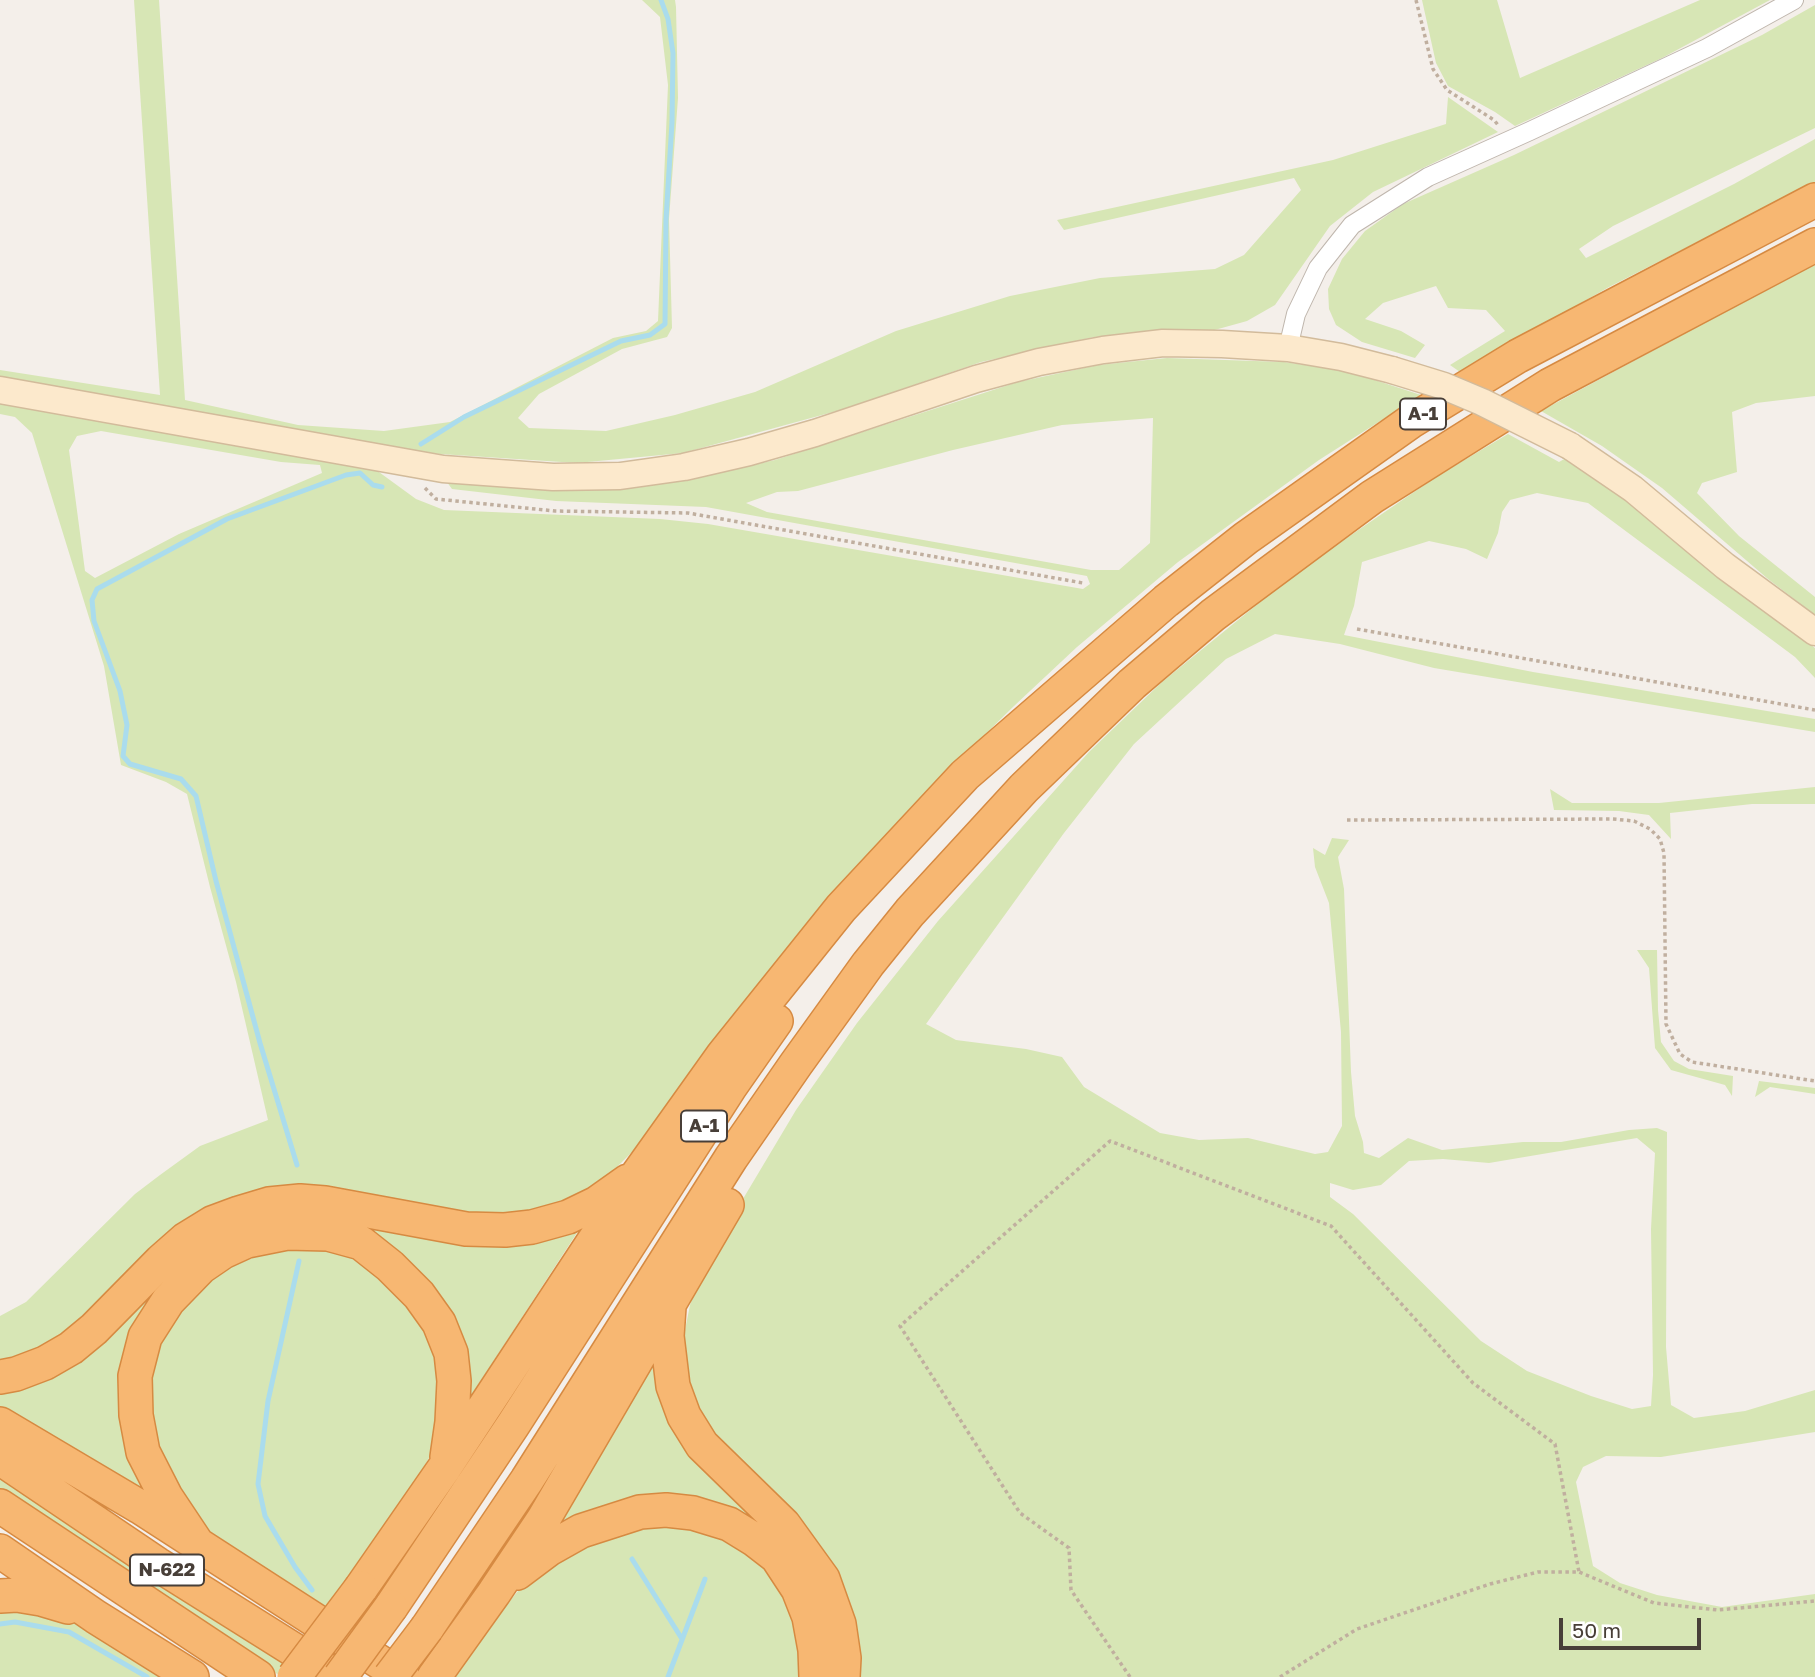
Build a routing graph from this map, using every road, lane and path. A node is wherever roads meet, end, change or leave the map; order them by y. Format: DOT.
graph roads {
  1 [pos="1416,0"];
  2 [pos="1794,0"];
  3 [pos="1510,141"];
  4 [pos="1815,200"];
  5 [pos="1815,245"];
  6 [pos="1287,348"];
  7 [pos="0,390"];
  8 [pos="396,461"];
  9 [pos="1083,583"];
  10 [pos="1357,629"];
  11 [pos="1815,632"];
  12 [pos="1070,686"];
  13 [pos="1815,710"];
  14 [pos="1347,820"];
  15 [pos="868,964"];
  16 [pos="1815,1081"];
  17 [pos="638,1174"];
  18 [pos="670,1302"];
  19 [pos="0,1377"];
  20 [pos="0,1424"];
  21 [pos="0,1458"];
  22 [pos="445,1467"];
  23 [pos="0,1506"];
  24 [pos="198,1545"];
  25 [pos="0,1551"];
  26 [pos="1579,1572"];
  27 [pos="494,1593"];
  28 [pos="0,1596"];
  29 [pos="1815,1601"];
  30 [pos="96,1616"];
  31 [pos="192,1677"];
  32 [pos="258,1677"];
  33 [pos="294,1677"];
  34 [pos="338,1677"];
  35 [pos="390,1677"];
  36 [pos="403,1677"];
  37 [pos="434,1677"];
  38 [pos="816,1677"];
  39 [pos="843,1677"];
  40 [pos="1130,1677"];
  41 [pos="1280,1677"];
  1 -- 3 [label="path"];
  2 -- 3 [label="street"];
  3 -- 6 [label="street"];
  4 -- 12 [label="highway, A-1"];
  5 -- 15 [label="highway, A-1"];
  6 -- 8 [label="street"];
  6 -- 11 [label="street, bridge"];
  7 -- 8 [label="street"];
  8 -- 9 [label="path"];
  10 -- 13 [label="path"];
  12 -- 17 [label="highway"];
  12 -- 34 [label="highway, A-1, bridge"];
  14 -- 16 [label="path"];
  15 -- 18 [label="highway"];
  15 -- 35 [label="highway, A-1, bridge"];
  17 -- 19 [label="highway"];
  17 -- 22 [label="highway"];
  18 -- 27 [label="highway"];
  18 -- 39 [label="highway"];
  20 -- 24 [label="highway"];
  21 -- 34 [label="highway, N-622"];
  22 -- 24 [label="highway"];
  22 -- 33 [label="highway, bridge"];
  23 -- 32 [label="highway, N-622"];
  24 -- 36 [label="highway"];
  25 -- 30 [label="highway"];
  26 -- 29 [label="path"];
  26 -- 40 [label="path"];
  26 -- 41 [label="path"];
  27 -- 37 [label="highway"];
  27 -- 38 [label="highway"];
  28 -- 30 [label="highway"];
  30 -- 31 [label="highway"];
}
